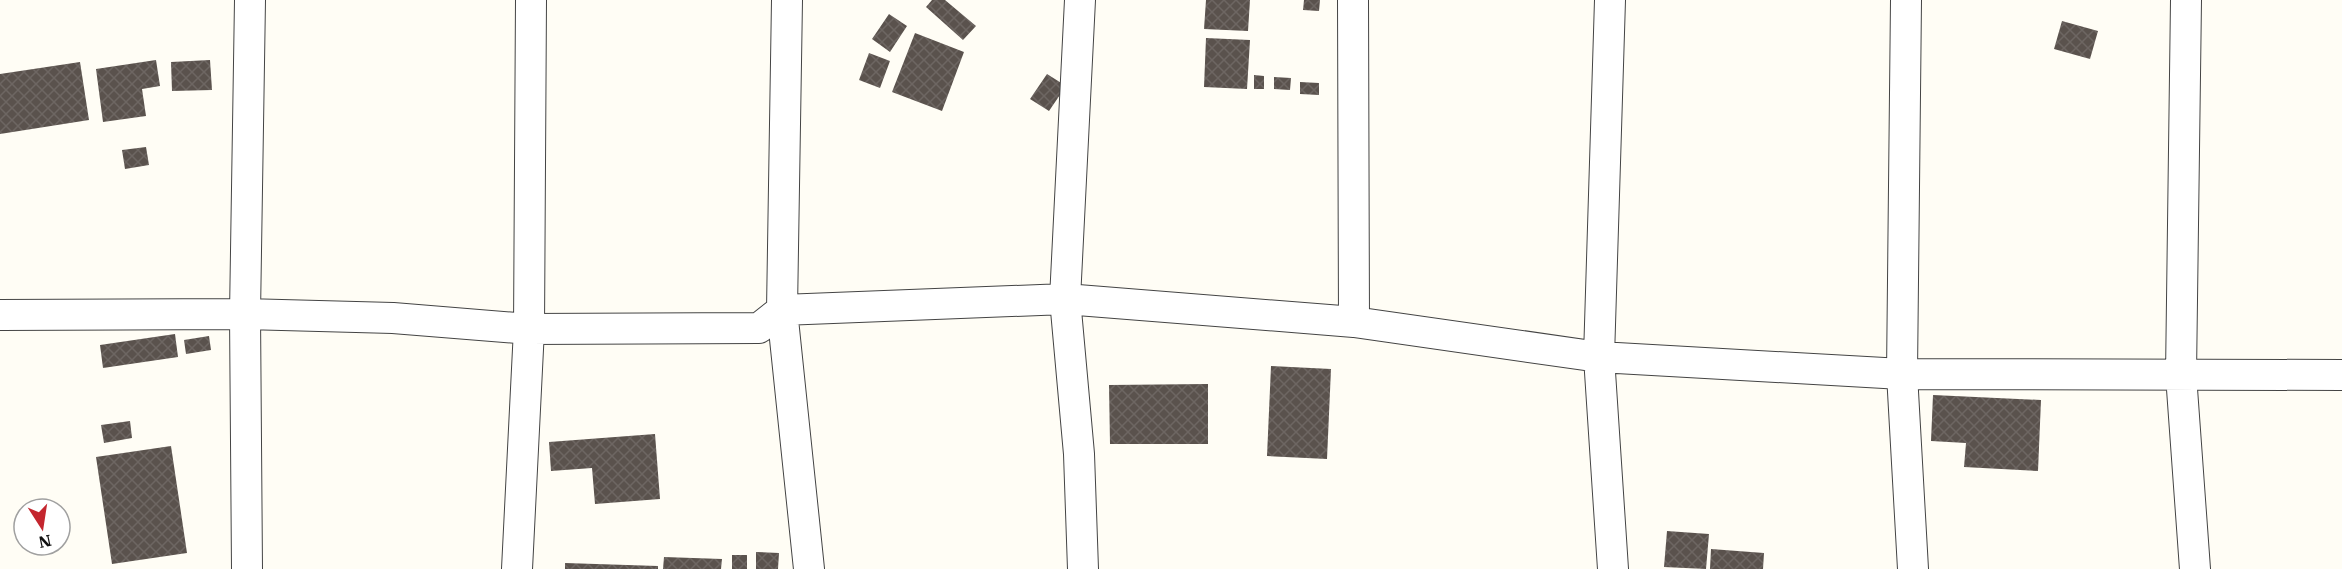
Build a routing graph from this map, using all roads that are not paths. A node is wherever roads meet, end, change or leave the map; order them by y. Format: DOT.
graph roads {
  1 [pos="250,0"];
  2 [pos="531,0"];
  3 [pos="787,0"];
  4 [pos="1080,0"];
  5 [pos="1353,0"];
  6 [pos="1610,0"];
  7 [pos="1906,0"];
  8 [pos="2186,0"];
  9 [pos="1065,299"];
  10 [pos="782,310"];
  11 [pos="245,314"];
  12 [pos="0,315"];
  13 [pos="1354,322"];
  14 [pos="529,329"];
  15 [pos="1599,357"];
  16 [pos="1902,374"];
  17 [pos="2181,375"];
  18 [pos="2342,375"];
  19 [pos="247,569"];
  20 [pos="518,569"];
  21 [pos="809,569"];
  22 [pos="1083,569"];
  23 [pos="1613,569"];
  24 [pos="1913,569"];
  25 [pos="2195,569"];
  1 -- 11 [label="street"];
  2 -- 14 [label="street"];
  3 -- 10 [label="street"];
  4 -- 9 [label="street"];
  5 -- 13 [label="street"];
  6 -- 15 [label="street"];
  7 -- 16 [label="street"];
  8 -- 17 [label="street"];
  9 -- 10 [label="street"];
  9 -- 13 [label="street"];
  9 -- 22 [label="street"];
  10 -- 14 [label="street"];
  10 -- 21 [label="street"];
  11 -- 12 [label="street"];
  11 -- 14 [label="street"];
  11 -- 19 [label="street"];
  13 -- 15 [label="street"];
  14 -- 20 [label="street"];
  15 -- 16 [label="street"];
  15 -- 23 [label="street"];
  16 -- 17 [label="street"];
  16 -- 24 [label="street"];
  17 -- 18 [label="street"];
  17 -- 25 [label="street"];
}
